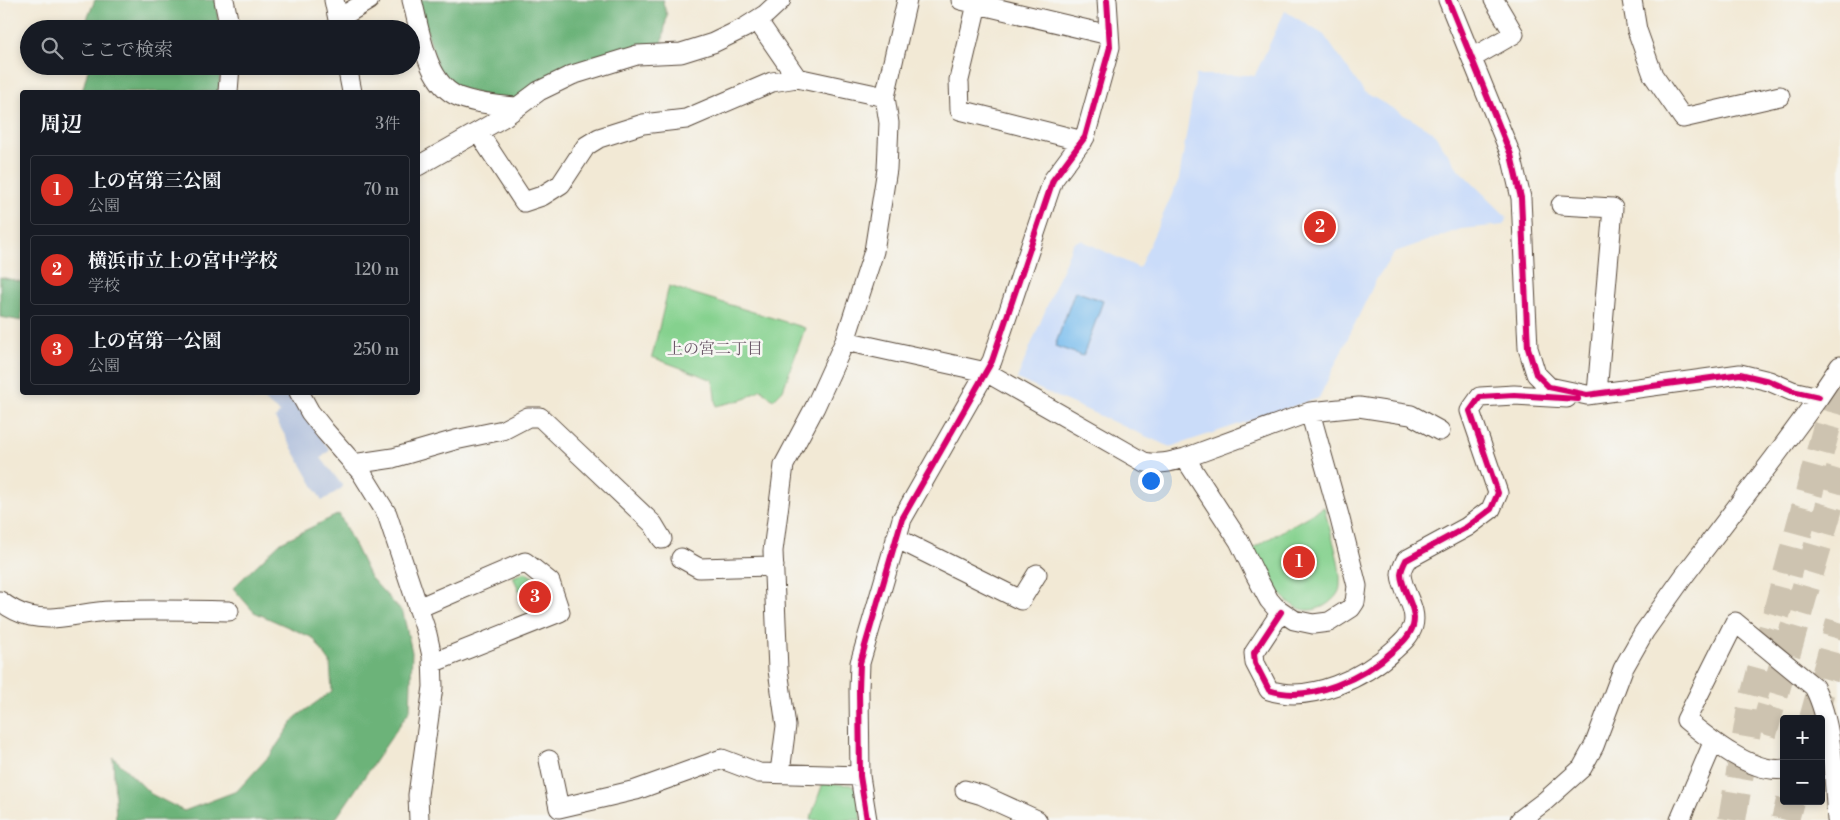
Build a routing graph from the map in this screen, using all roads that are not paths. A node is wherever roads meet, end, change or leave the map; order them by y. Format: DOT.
graph roads {
  1 [pos="224,0"];
  2 [pos="334,0"];
  3 [pos="369,0"];
  4 [pos="412,0"];
  5 [pos="782,0"];
  6 [pos="907,0"];
  7 [pos="1107,0"];
  8 [pos="1448,0"];
  9 [pos="1494,0"];
  10 [pos="1632,0"];
  11 [pos="969,2"];
  12 [pos="228,20"];
  13 [pos="338,20"];
  14 [pos="344,20"];
  15 [pos="417,20"];
  16 [pos="757,20"];
  17 [pos="420,33"];
  18 [pos="1109,35"];
  19 [pos="1472,58"];
  20 [pos="229,75"];
  21 [pos="349,75"];
  22 [pos="798,78"];
  23 [pos="228,90"];
  24 [pos="352,90"];
  25 [pos="1780,96"];
  26 [pos="885,97"];
  27 [pos="516,107"];
  28 [pos="478,132"];
  29 [pos="1083,141"];
  30 [pos="420,165"];
  31 [pos="1561,205"];
  32 [pos="845,341"];
  33 [pos="1839,370"];
  34 [pos="986,372"];
  35 [pos="1592,394"];
  36 [pos="301,395"];
  37 [pos="1819,397"];
  38 [pos="1310,412"];
  39 [pos="1440,431"];
  40 [pos="1185,458"];
  41 [pos="353,464"];
  42 [pos="896,538"];
  43 [pos="662,539"];
  44 [pos="681,558"];
  45 [pos="774,566"];
  46 [pos="1037,574"];
  47 [pos="0,601"];
  48 [pos="418,608"];
  49 [pos="229,611"];
  50 [pos="1281,612"];
  51 [pos="432,663"];
  52 [pos="1713,743"];
  53 [pos="549,760"];
  54 [pos="1827,763"];
  55 [pos="1780,769"];
  56 [pos="780,772"];
  57 [pos="860,776"];
  58 [pos="966,790"];
  59 [pos="419,820"];
  60 [pos="867,820"];
  61 [pos="1036,820"];
  62 [pos="1520,820"];
  63 [pos="1680,820"];
  64 [pos="1837,820"];
  1 -- 12 [label="street"];
  2 -- 13 [label="street"];
  3 -- 14 [label="street"];
  4 -- 15 [label="street"];
  5 -- 16 [label="street"];
  6 -- 26 [label="street"];
  7 -- 18 [label="street"];
  8 -- 19 [label="street"];
  9 -- 19 [label="street"];
  10 -- 25 [label="street"];
  11 -- 18 [label="street"];
  11 -- 29 [label="street"];
  16 -- 22 [label="street"];
  16 -- 27 [label="street"];
  17 -- 27 [label="street"];
  18 -- 29 [label="street"];
  19 -- 35 [label="street"];
  20 -- 23 [label="street"];
  21 -- 24 [label="street"];
  22 -- 26 [label="street"];
  22 -- 28 [label="street"];
  26 -- 32 [label="street"];
  27 -- 28 [label="street"];
  28 -- 30 [label="street"];
  29 -- 34 [label="street"];
  31 -- 35 [label="street"];
  32 -- 34 [label="street"];
  32 -- 45 [label="street"];
  33 -- 37 [label="street"];
  34 -- 40 [label="street"];
  34 -- 42 [label="street"];
  35 -- 37 [label="street"];
  35 -- 50 [label="street"];
  36 -- 41 [label="street"];
  37 -- 62 [label="street"];
  38 -- 39 [label="street"];
  38 -- 40 [label="street"];
  38 -- 50 [label="street"];
  40 -- 50 [label="street"];
  41 -- 43 [label="street"];
  41 -- 48 [label="street"];
  42 -- 46 [label="street"];
  42 -- 57 [label="street"];
  44 -- 45 [label="street"];
  45 -- 56 [label="street"];
  47 -- 49 [label="street"];
  48 -- 51 [label="street"];
  48 -- 51 [label="street"];
  51 -- 59 [label="street"];
  52 -- 54 [label="street"];
  52 -- 55 [label="street"];
  52 -- 63 [label="street"];
  53 -- 56 [label="street"];
  54 -- 64 [label="street"];
  56 -- 57 [label="street"];
  57 -- 60 [label="street"];
  58 -- 61 [label="street"];
}
